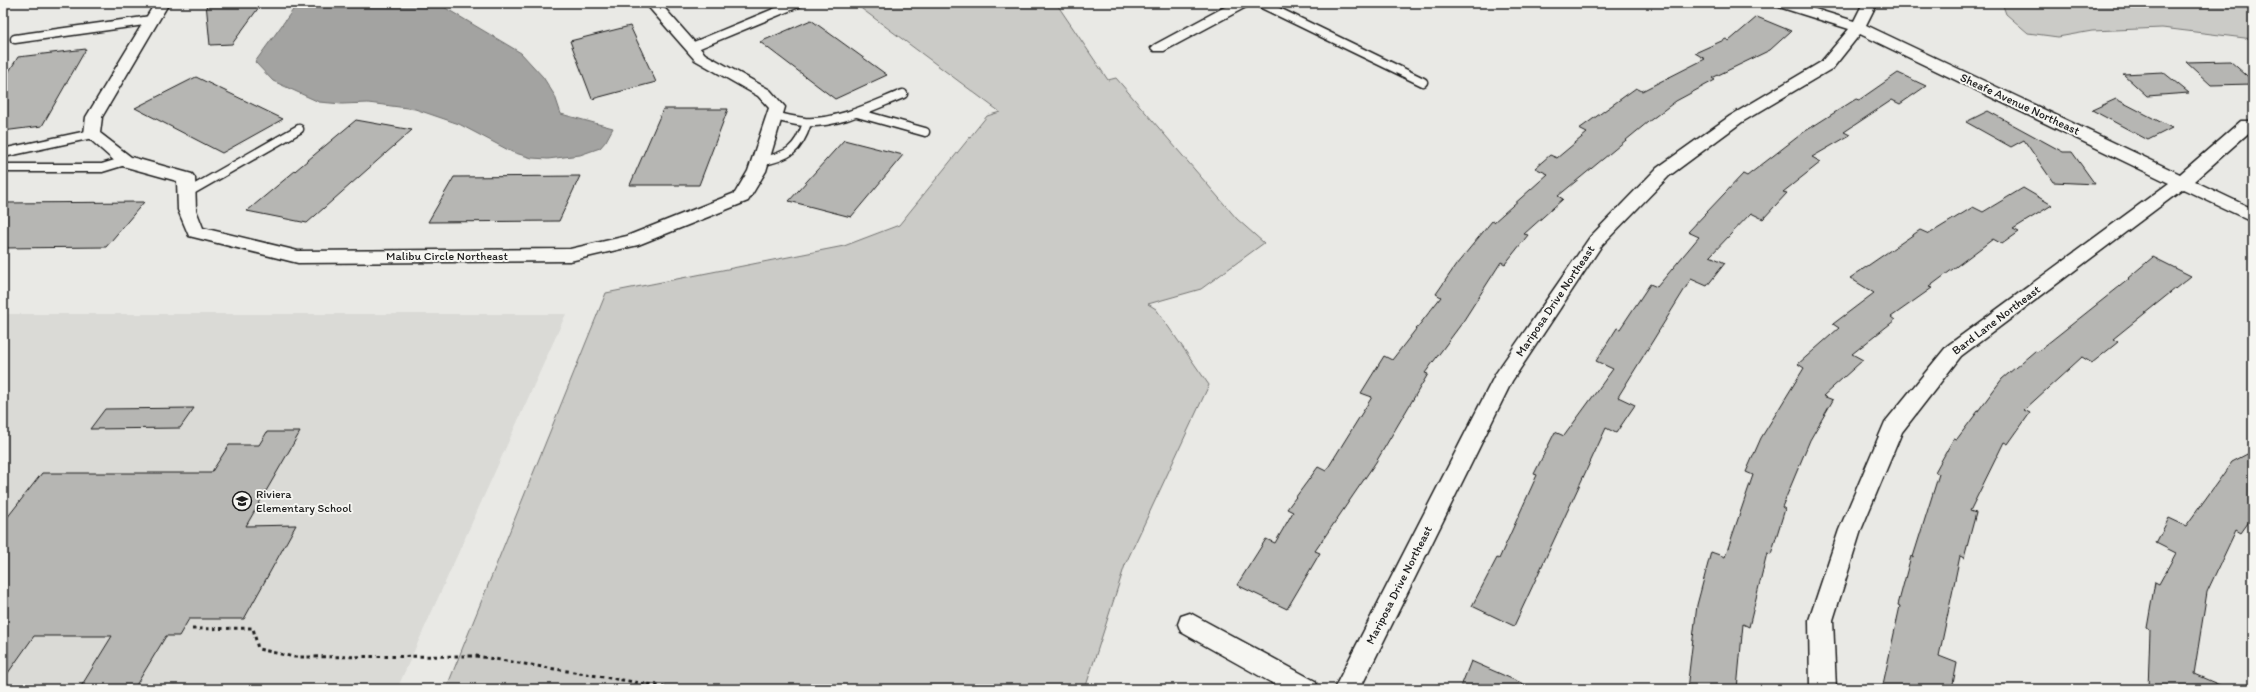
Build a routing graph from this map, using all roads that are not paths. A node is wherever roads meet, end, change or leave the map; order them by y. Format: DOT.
graph roads {
  1 [pos="162,3"];
  2 [pos="652,3"];
  3 [pos="1243,3"];
  4 [pos="1260,3"];
  5 [pos="1782,3"];
  6 [pos="1870,3"];
  7 [pos="798,4"];
  8 [pos="151,20"];
  9 [pos="1858,27"];
  10 [pos="15,39"];
  11 [pos="692,47"];
  12 [pos="1159,48"];
  13 [pos="1422,82"];
  14 [pos="904,94"];
  15 [pos="857,113"];
  16 [pos="774,116"];
  17 [pos="807,123"];
  18 [pos="2247,125"];
  19 [pos="299,130"];
  20 [pos="925,132"];
  21 [pos="92,134"];
  22 [pos="3,153"];
  23 [pos="125,161"];
  24 [pos="760,162"];
  25 [pos="3,168"];
  26 [pos="2183,181"];
  27 [pos="187,193"];
  28 [pos="2253,216"];
  29 [pos="1190,624"];
  30 [pos="1306,689"];
  31 [pos="1347,689"];
  32 [pos="1822,689"];
  1 -- 8 [label="street"];
  2 -- 11 [label="street"];
  3 -- 12 [label="street"];
  4 -- 13 [label="lane"];
  5 -- 9 [label="street, Sheafe Avenue Northeast"];
  6 -- 9 [label="street, Mariposa Drive Northeast"];
  7 -- 11 [label="lane"];
  8 -- 10 [label="lane"];
  8 -- 21 [label="street"];
  9 -- 26 [label="street, Sheafe Avenue Northeast"];
  9 -- 31 [label="street, Mariposa Drive Northeast"];
  11 -- 16 [label="street"];
  14 -- 15 [label="lane"];
  15 -- 17 [label="lane"];
  15 -- 20 [label="lane"];
  16 -- 17 [label="lane"];
  16 -- 24 [label="street, Malibu Circle Northeast"];
  17 -- 24 [label="lane"];
  18 -- 26 [label="street, Bard Lane Northeast"];
  19 -- 27 [label="lane"];
  21 -- 22 [label="lane"];
  21 -- 23 [label="street, Malibu Circle Northeast"];
  23 -- 25 [label="lane"];
  23 -- 27 [label="street, Malibu Circle Northeast"];
  24 -- 27 [label="street, Malibu Circle Northeast"];
  26 -- 28 [label="street, Sheafe Avenue Northeast"];
  26 -- 32 [label="street, Bard Lane Northeast"];
  29 -- 30 [label="street"];
}
